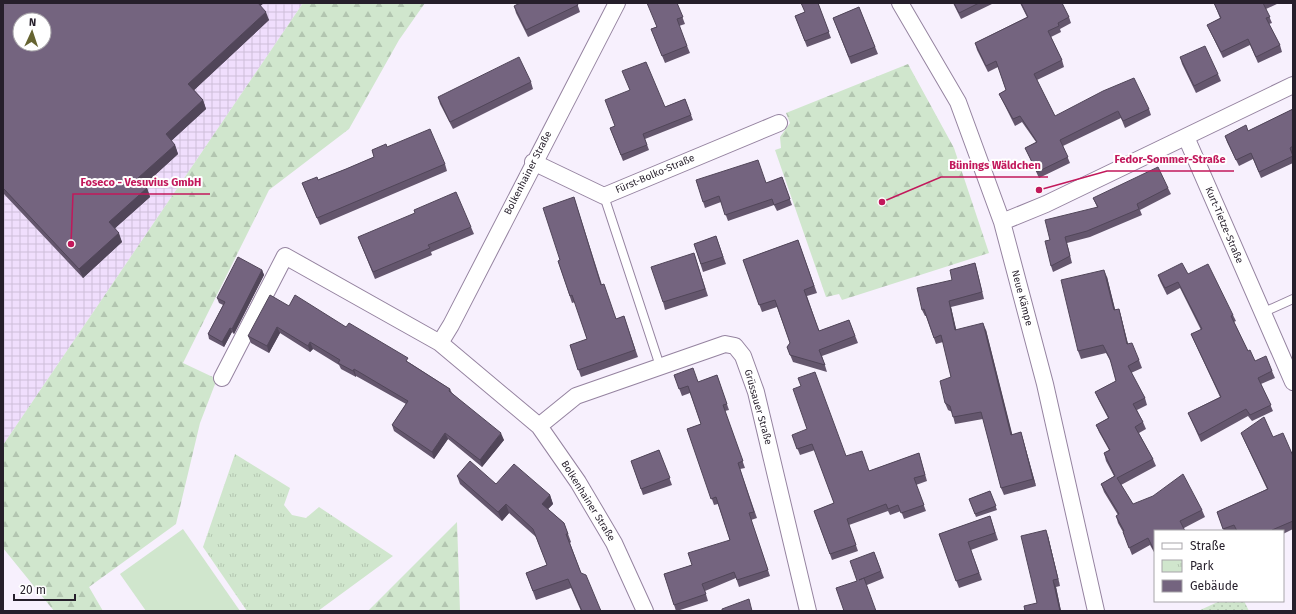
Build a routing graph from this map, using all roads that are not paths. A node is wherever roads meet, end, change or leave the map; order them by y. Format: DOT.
graph roads {
  1 [pos="617,3"];
  2 [pos="900,3"];
  3 [pos="1293,85"];
  4 [pos="778,123"];
  5 [pos="1186,137"];
  6 [pos="533,162"];
  7 [pos="604,196"];
  8 [pos="1002,222"];
  9 [pos="1293,299"];
  10 [pos="1262,313"];
  11 [pos="440,342"];
  12 [pos="660,366"];
  13 [pos="222,378"];
  14 [pos="1293,382"];
  15 [pos="539,426"];
  16 [pos="646,611"];
  17 [pos="808,611"];
  18 [pos="1096,611"];
  1 -- 6 [label="street, Bolkenhainer Straße"];
  2 -- 8 [label="street, Neue Kämpe"];
  3 -- 5 [label="street"];
  4 -- 7 [label="street, Fürst-Bolko-Straße"];
  5 -- 8 [label="street"];
  5 -- 10 [label="street, Kurt-Tietze-Straße"];
  6 -- 7 [label="street, Fürst-Bolko-Straße"];
  6 -- 11 [label="street, Bolkenhainer Straße"];
  7 -- 12 [label="lane"];
  8 -- 18 [label="street, Neue Kämpe"];
  9 -- 10 [label="lane"];
  10 -- 14 [label="street, Kurt-Tietze-Straße"];
  11 -- 13 [label="street, Bolkenhainer Straße"];
  11 -- 15 [label="street, Bolkenhainer Straße"];
  12 -- 15 [label="street, Grüssauer Straße"];
  12 -- 17 [label="street, Grüssauer Straße"];
  15 -- 16 [label="street, Bolkenhainer Straße"];
}
